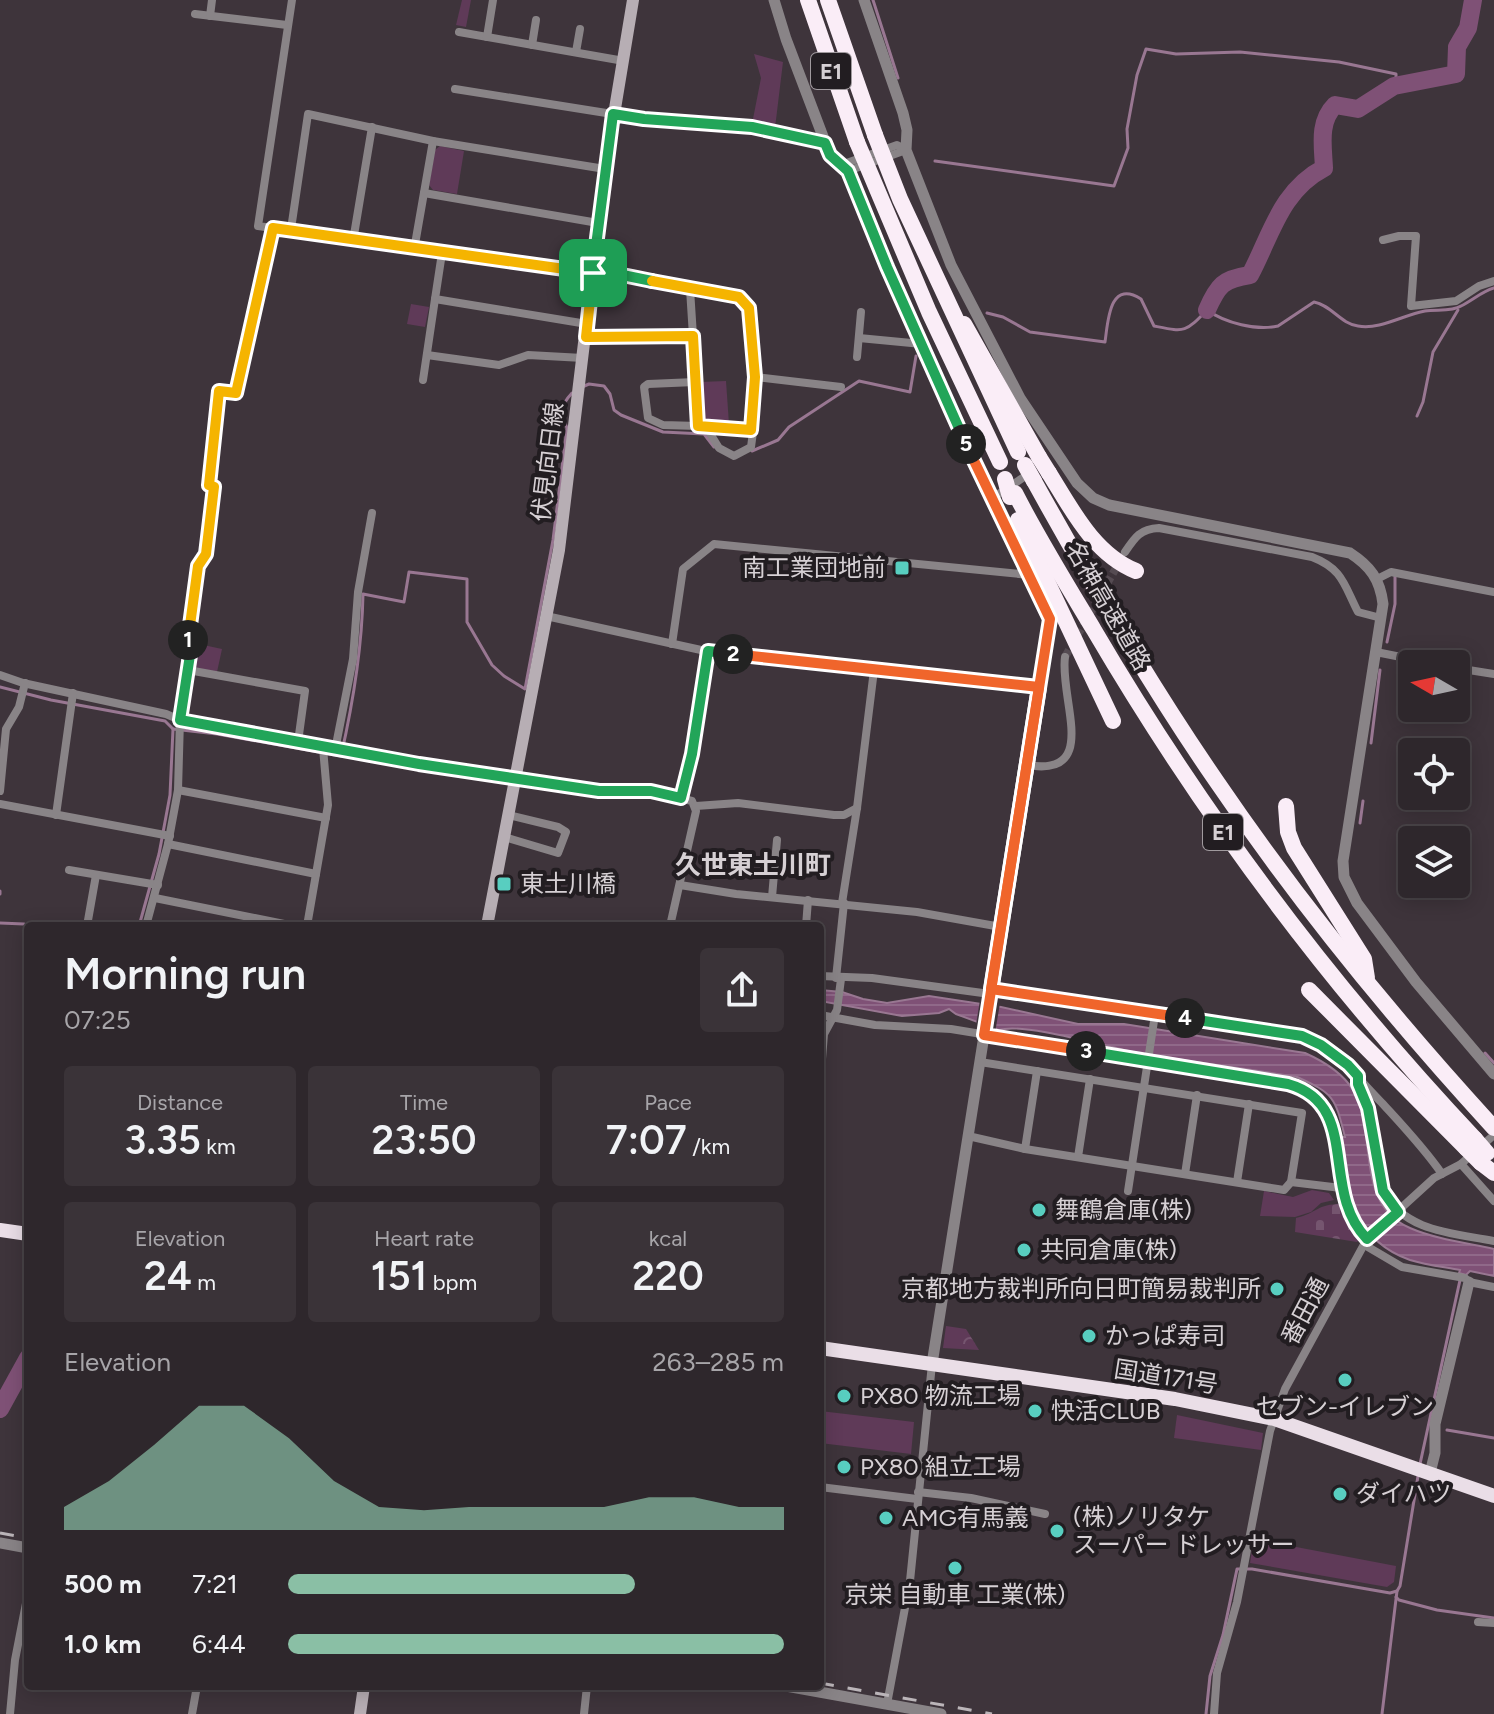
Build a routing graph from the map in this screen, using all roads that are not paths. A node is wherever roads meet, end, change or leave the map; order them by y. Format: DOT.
graph roads {
  1 [pos="212,0"];
  2 [pos="292,0"];
  3 [pos="493,0"];
  4 [pos="633,0"];
  5 [pos="774,0"];
  6 [pos="808,0"];
  7 [pos="828,0"];
  8 [pos="864,0"];
  9 [pos="195,14"];
  10 [pos="210,16"];
  11 [pos="536,20"];
  12 [pos="287,25"];
  13 [pos="580,29"];
  14 [pos="459,32"];
  15 [pos="487,37"];
  16 [pos="532,45"];
  17 [pos="576,52"];
  18 [pos="624,61"];
  19 [pos="455,89"];
  20 [pos="613,114"];
  21 [pos="372,127"];
  22 [pos="433,141"];
  23 [pos="825,143"];
  24 [pos="906,150"];
  25 [pos="844,168"];
  26 [pos="605,169"];
  27 [pos="424,193"];
  28 [pos="598,223"];
  29 [pos="273,228"];
  30 [pos="291,229"];
  31 [pos="1383,240"];
  32 [pos="353,241"];
  33 [pos="414,250"];
  34 [pos="442,253"];
  35 [pos="593,271"];
  36 [pos="1494,281"];
  37 [pos="690,289"];
  38 [pos="435,299"];
  39 [pos="861,312"];
  40 [pos="587,331"];
  41 [pos="693,336"];
  42 [pos="859,338"];
  43 [pos="922,344"];
  44 [pos="427,355"];
  45 [pos="857,357"];
  46 [pos="583,358"];
  47 [pos="755,377"];
  48 [pos="423,380"];
  49 [pos="695,382"];
  50 [pos="841,387"];
  51 [pos="702,426"];
  52 [pos="751,430"];
  53 [pos="1034,455"];
  54 [pos="1041,477"];
  55 [pos="1013,495"];
  56 [pos="991,499"];
  57 [pos="372,513"];
  58 [pos="1125,552"];
  59 [pos="1136,571"];
  60 [pos="1030,575"];
  61 [pos="1377,579"];
  62 [pos="1494,592"];
  63 [pos="546,616"];
  64 [pos="1381,618"];
  65 [pos="1050,619"];
  66 [pos="672,644"];
  67 [pos="708,651"];
  68 [pos="1376,652"];
  69 [pos="1398,656"];
  70 [pos="1065,657"];
  71 [pos="188,670"];
  72 [pos="874,670"];
  73 [pos="1470,670"];
  74 [pos="1494,674"];
  75 [pos="0,675"];
  76 [pos="25,683"];
  77 [pos="1039,687"];
  78 [pos="73,693"];
  79 [pos="1113,721"];
  80 [pos="180,728"];
  81 [pos="298,742"];
  82 [pos="323,748"];
  83 [pos="335,750"];
  84 [pos="1027,765"];
  85 [pos="515,778"];
  86 [pos="178,790"];
  87 [pos="0,791"];
  88 [pos="681,798"];
  89 [pos="0,804"];
  90 [pos="696,806"];
  91 [pos="1286,806"];
  92 [pos="857,808"];
  93 [pos="56,815"];
  94 [pos="508,815"];
  95 [pos="326,818"];
  96 [pos="504,837"];
  97 [pos="169,840"];
  98 [pos="777,840"];
  99 [pos="69,870"];
  100 [pos="316,874"];
  101 [pos="96,875"];
  102 [pos="158,885"];
  103 [pos="680,885"];
  104 [pos="772,897"];
  105 [pos="155,898"];
  106 [pos="808,900"];
  107 [pos="843,903"];
  108 [pos="88,922"];
  109 [pos="147,922"];
  110 [pos="274,922"];
  111 [pos="308,922"];
  112 [pos="488,922"];
  113 [pos="671,922"];
  114 [pos="806,922"];
  115 [pos="1001,927"];
  116 [pos="824,976"];
  117 [pos="838,978"];
  118 [pos="1367,981"];
  119 [pos="1309,990"];
  120 [pos="990,993"];
  121 [pos="836,1013"];
  122 [pos="824,1014"];
  123 [pos="1154,1021"];
  124 [pos="824,1032"];
  125 [pos="984,1034"];
  126 [pos="1148,1061"];
  127 [pos="980,1062"];
  128 [pos="1037,1071"];
  129 [pos="1494,1074"];
  130 [pos="1358,1076"];
  131 [pos="1090,1079"];
  132 [pos="1143,1087"];
  133 [pos="1197,1095"];
  134 [pos="1249,1104"];
  135 [pos="1493,1129"];
  136 [pos="968,1136"];
  137 [pos="1025,1149"];
  138 [pos="1467,1150"];
  139 [pos="1078,1157"];
  140 [pos="1489,1162"];
  141 [pos="1132,1166"];
  142 [pos="1185,1174"];
  143 [pos="1442,1174"];
  144 [pos="1237,1182"];
  145 [pos="1291,1182"];
  146 [pos="1341,1188"];
  147 [pos="1128,1191"];
  148 [pos="1494,1201"];
  149 [pos="1397,1213"];
  150 [pos="0,1230"];
  151 [pos="24,1233"];
  152 [pos="1367,1239"];
  153 [pos="1494,1241"];
  154 [pos="1464,1279"];
  155 [pos="1494,1287"];
  156 [pos="824,1349"];
  157 [pos="932,1364"];
  158 [pos="1274,1419"];
  159 [pos="1422,1470"];
  160 [pos="824,1487"];
  161 [pos="917,1496"];
  162 [pos="1494,1496"];
  163 [pos="1045,1514"];
  164 [pos="0,1543"];
  165 [pos="24,1547"];
  166 [pos="24,1615"];
  167 [pos="1478,1622"];
  168 [pos="1494,1623"];
  169 [pos="18,1648"];
  170 [pos="24,1650"];
  171 [pos="196,1690"];
  172 [pos="363,1690"];
  173 [pos="587,1690"];
  174 [pos="804,1690"];
  175 [pos="887,1709"];
  176 [pos="10,1714"];
  177 [pos="192,1714"];
  178 [pos="360,1714"];
  179 [pos="584,1714"];
  180 [pos="941,1714"];
  181 [pos="1214,1714"];
  1 -- 10 [label="street"];
  2 -- 12 [label="street"];
  3 -- 15 [label="street"];
  4 -- 18 [label="main road, 伏見向日線"];
  5 -- 23 [label="street"];
  6 -- 55 [label="highway, 名神高速道路 / E1, bridge"];
  7 -- 53 [label="highway, 名神高速道路 / E1, bridge"];
  8 -- 24 [label="street"];
  9 -- 10 [label="street"];
  10 -- 12 [label="street"];
  11 -- 16 [label="street"];
  12 -- 29 [label="street"];
  13 -- 17 [label="street"];
  14 -- 15 [label="street"];
  15 -- 16 [label="street"];
  16 -- 17 [label="street"];
  17 -- 18 [label="street"];
  18 -- 20 [label="main road, 伏見向日線"];
  19 -- 20 [label="street"];
  20 -- 23 [label="street"];
  20 -- 26 [label="main road, 伏見向日線"];
  21 -- 22 [label="street"];
  21 -- 30 [label="street"];
  21 -- 32 [label="street"];
  22 -- 26 [label="street"];
  22 -- 27 [label="street"];
  23 -- 25 [label="street"];
  24 -- 25 [label="street"];
  24 -- 53 [label="street"];
  25 -- 43 [label="street"];
  26 -- 28 [label="main road, 伏見向日線"];
  27 -- 28 [label="street"];
  27 -- 33 [label="street"];
  28 -- 35 [label="main road, 伏見向日線"];
  29 -- 30 [label="street"];
  29 -- 71 [label="street"];
  30 -- 32 [label="street"];
  31 -- 36 [label="street"];
  32 -- 33 [label="street"];
  33 -- 34 [label="street"];
  34 -- 35 [label="street"];
  34 -- 38 [label="street"];
  35 -- 37 [label="street"];
  35 -- 40 [label="main road, 伏見向日線"];
  37 -- 41 [label="street"];
  37 -- 47 [label="street"];
  38 -- 40 [label="street"];
  38 -- 44 [label="street"];
  39 -- 42 [label="street"];
  40 -- 41 [label="street"];
  40 -- 46 [label="main road, 伏見向日線"];
  41 -- 49 [label="street"];
  42 -- 43 [label="street"];
  42 -- 45 [label="street"];
  43 -- 56 [label="street"];
  44 -- 46 [label="street"];
  44 -- 48 [label="street"];
  46 -- 63 [label="main road, 伏見向日線"];
  47 -- 50 [label="street"];
  47 -- 52 [label="street"];
  49 -- 51 [label="street"];
  49 -- 51 [label="street"];
  51 -- 52 [label="street"];
  51 -- 52 [label="street"];
  53 -- 54 [label="highway, 名神高速道路 / E1, bridge"];
  53 -- 56 [label="street"];
  53 -- 61 [label="street"];
  54 -- 59 [label="highway"];
  54 -- 118 [label="highway, 名神高速道路 / E1"];
  55 -- 79 [label="highway"];
  55 -- 138 [label="highway, 名神高速道路 / E1"];
  56 -- 60 [label="street"];
  57 -- 83 [label="street"];
  58 -- 64 [label="street"];
  60 -- 65 [label="street"];
  60 -- 66 [label="street"];
  61 -- 62 [label="street"];
  61 -- 64 [label="street"];
  63 -- 66 [label="street"];
  63 -- 85 [label="main road, 伏見向日線"];
  64 -- 68 [label="street"];
  65 -- 77 [label="street"];
  66 -- 67 [label="street"];
  67 -- 72 [label="street"];
  67 -- 88 [label="street"];
  68 -- 69 [label="street"];
  68 -- 129 [label="street"];
  70 -- 84 [label="street"];
  71 -- 80 [label="street"];
  71 -- 81 [label="street"];
  72 -- 77 [label="street"];
  72 -- 92 [label="street"];
  73 -- 74 [label="street"];
  75 -- 76 [label="street"];
  76 -- 78 [label="street"];
  76 -- 87 [label="street"];
  77 -- 84 [label="street"];
  78 -- 80 [label="street"];
  78 -- 93 [label="street"];
  80 -- 81 [label="street"];
  80 -- 86 [label="street"];
  81 -- 82 [label="street"];
  82 -- 83 [label="street"];
  82 -- 95 [label="street"];
  83 -- 85 [label="street"];
  84 -- 115 [label="street"];
  85 -- 88 [label="street"];
  85 -- 94 [label="main road, 伏見向日線"];
  86 -- 95 [label="street"];
  86 -- 97 [label="street"];
  88 -- 90 [label="street"];
  89 -- 93 [label="street"];
  90 -- 92 [label="street"];
  90 -- 103 [label="street"];
  91 -- 118 [label="highway"];
  92 -- 107 [label="street"];
  93 -- 97 [label="street"];
  94 -- 96 [label="main road, 伏見向日線"];
  94 -- 96 [label="street"];
  95 -- 100 [label="street"];
  96 -- 112 [label="main road, 伏見向日線"];
  97 -- 100 [label="street"];
  97 -- 102 [label="street"];
  98 -- 104 [label="street"];
  99 -- 101 [label="street"];
  100 -- 111 [label="street"];
  101 -- 102 [label="street"];
  101 -- 108 [label="street"];
  102 -- 105 [label="street"];
  103 -- 104 [label="street"];
  103 -- 113 [label="street"];
  104 -- 106 [label="street"];
  105 -- 109 [label="street"];
  105 -- 110 [label="street"];
  106 -- 107 [label="street"];
  106 -- 114 [label="street"];
  107 -- 115 [label="street"];
  107 -- 117 [label="street"];
  115 -- 120 [label="street"];
  116 -- 117 [label="street"];
  117 -- 120 [label="street"];
  117 -- 121 [label="street"];
  118 -- 135 [label="highway, 名神高速道路 / E1"];
  119 -- 138 [label="highway"];
  120 -- 125 [label="street"];
  120 -- 130 [label="street"];
  121 -- 122 [label="street"];
  121 -- 124 [label="street"];
  121 -- 125 [label="street"];
  123 -- 126 [label="street"];
  125 -- 126 [label="street"];
  125 -- 127 [label="street"];
  126 -- 132 [label="street"];
  126 -- 146 [label="street"];
  127 -- 128 [label="street"];
  127 -- 136 [label="street"];
  128 -- 131 [label="street"];
  128 -- 137 [label="street"];
  130 -- 143 [label="street"];
  130 -- 149 [label="street"];
  131 -- 132 [label="street"];
  131 -- 139 [label="street"];
  132 -- 133 [label="street"];
  132 -- 141 [label="street"];
  133 -- 134 [label="street"];
  133 -- 142 [label="street"];
  134 -- 144 [label="street"];
  134 -- 145 [label="street"];
  135 -- 138 [label="street, 番田通"];
  136 -- 137 [label="street"];
  136 -- 157 [label="street"];
  137 -- 139 [label="street"];
  138 -- 140 [label="highway, bridge"];
  138 -- 143 [label="street, 番田通"];
  138 -- 148 [label="street"];
  139 -- 141 [label="street"];
  141 -- 142 [label="street"];
  141 -- 147 [label="street"];
  142 -- 144 [label="street"];
  143 -- 149 [label="street, 番田通"];
  144 -- 145 [label="street"];
  145 -- 146 [label="street"];
  146 -- 152 [label="street"];
  149 -- 152 [label="street, 番田通"];
  149 -- 153 [label="street"];
  150 -- 151 [label="highway"];
  152 -- 154 [label="street"];
  152 -- 158 [label="street, 番田通"];
  154 -- 155 [label="street"];
  154 -- 159 [label="street"];
  156 -- 157 [label="highway, 国道171号"];
  157 -- 158 [label="highway, 国道171号"];
  157 -- 161 [label="street"];
  158 -- 159 [label="highway, 国道171号"];
  158 -- 181 [label="street, 番田通"];
  159 -- 162 [label="highway, 国道171号"];
  160 -- 161 [label="street"];
  161 -- 163 [label="street"];
  161 -- 175 [label="street"];
  164 -- 165 [label="street"];
  166 -- 169 [label="street"];
  167 -- 168 [label="street"];
  169 -- 170 [label="street"];
  169 -- 176 [label="street"];
  171 -- 177 [label="street"];
  172 -- 178 [label="main road"];
  173 -- 179 [label="street"];
  174 -- 175 [label="street"];
  175 -- 180 [label="street"];
}
